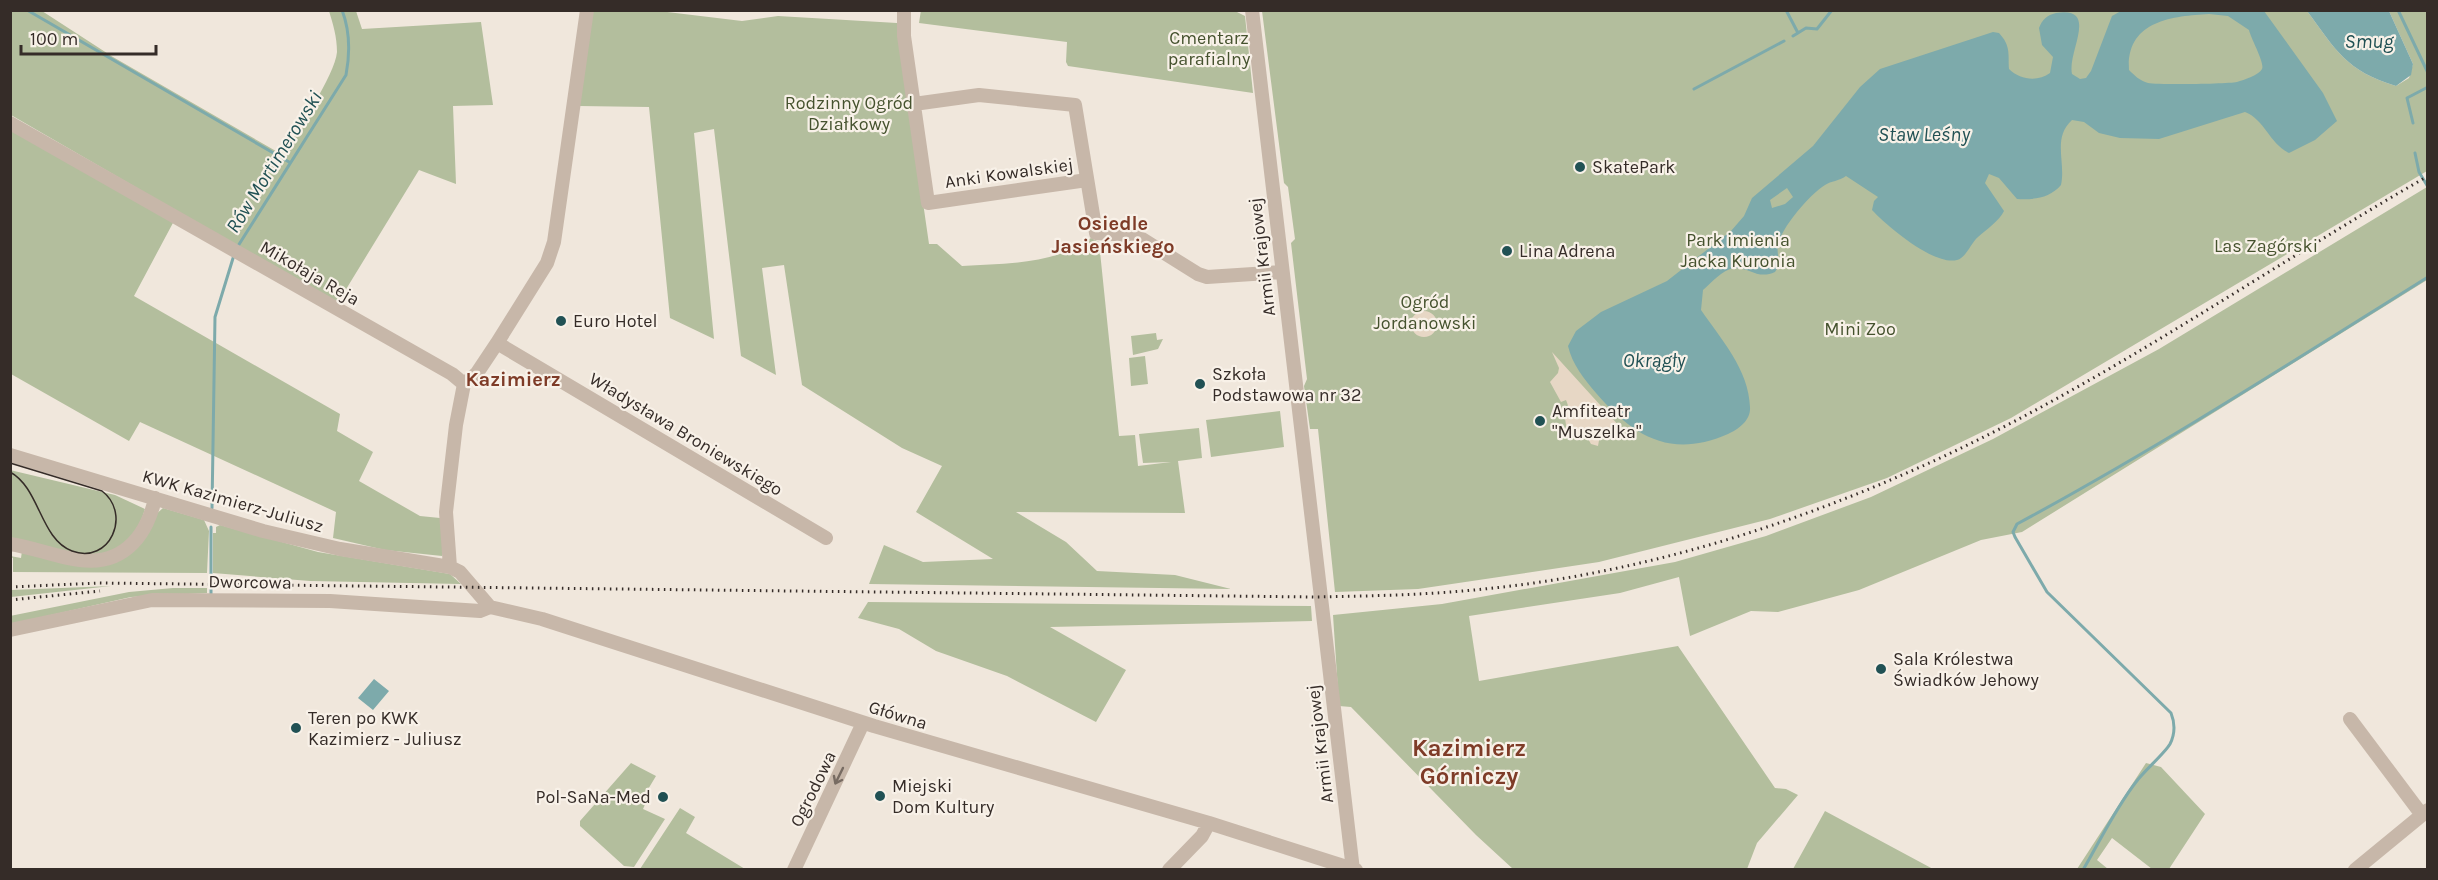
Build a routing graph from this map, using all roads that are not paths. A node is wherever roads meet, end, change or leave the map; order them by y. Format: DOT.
graph roads {
  1 [pos="587,10"];
  2 [pos="904,10"];
  3 [pos="1252,10"];
  4 [pos="914,104"];
  5 [pos="10,123"];
  6 [pos="1087,180"];
  7 [pos="1282,272"];
  8 [pos="497,343"];
  9 [pos="464,384"];
  10 [pos="10,455"];
  11 [pos="155,498"];
  12 [pos="826,538"];
  13 [pos="10,544"];
  14 [pos="450,567"];
  15 [pos="490,607"];
  16 [pos="10,630"];
  17 [pos="2350,719"];
  18 [pos="863,723"];
  19 [pos="2425,813"];
  20 [pos="1209,823"];
  21 [pos="796,866"];
  22 [pos="1354,869"];
  23 [pos="1169,870"];
  24 [pos="2355,870"];
  1 -- 8 [label="street"];
  2 -- 4 [label="street, Anki Kowalskiej"];
  3 -- 7 [label="street, Armii Krajowej"];
  4 -- 6 [label="street, Anki Kowalskiej"];
  4 -- 6 [label="street, Anki Kowalskiej"];
  5 -- 9 [label="street, Mikołaja Reja"];
  6 -- 7 [label="street, Anki Kowalskiej"];
  7 -- 22 [label="street, Armii Krajowej"];
  8 -- 9 [label="street"];
  8 -- 12 [label="street, Władysława Broniewskiego"];
  9 -- 14 [label="street"];
  10 -- 11 [label="street, KWK Kazimierz-Juliusz"];
  11 -- 13 [label="street"];
  11 -- 14 [label="street, KWK Kazimierz-Juliusz"];
  14 -- 15 [label="street"];
  15 -- 16 [label="street, Dworcowa"];
  15 -- 18 [label="street, Główna"];
  17 -- 19 [label="street"];
  18 -- 20 [label="street, Główna"];
  18 -- 21 [label="street, Ogrodowa, one-way"];
  19 -- 24 [label="street"];
  20 -- 22 [label="street, Główna"];
  20 -- 23 [label="street"];
}
